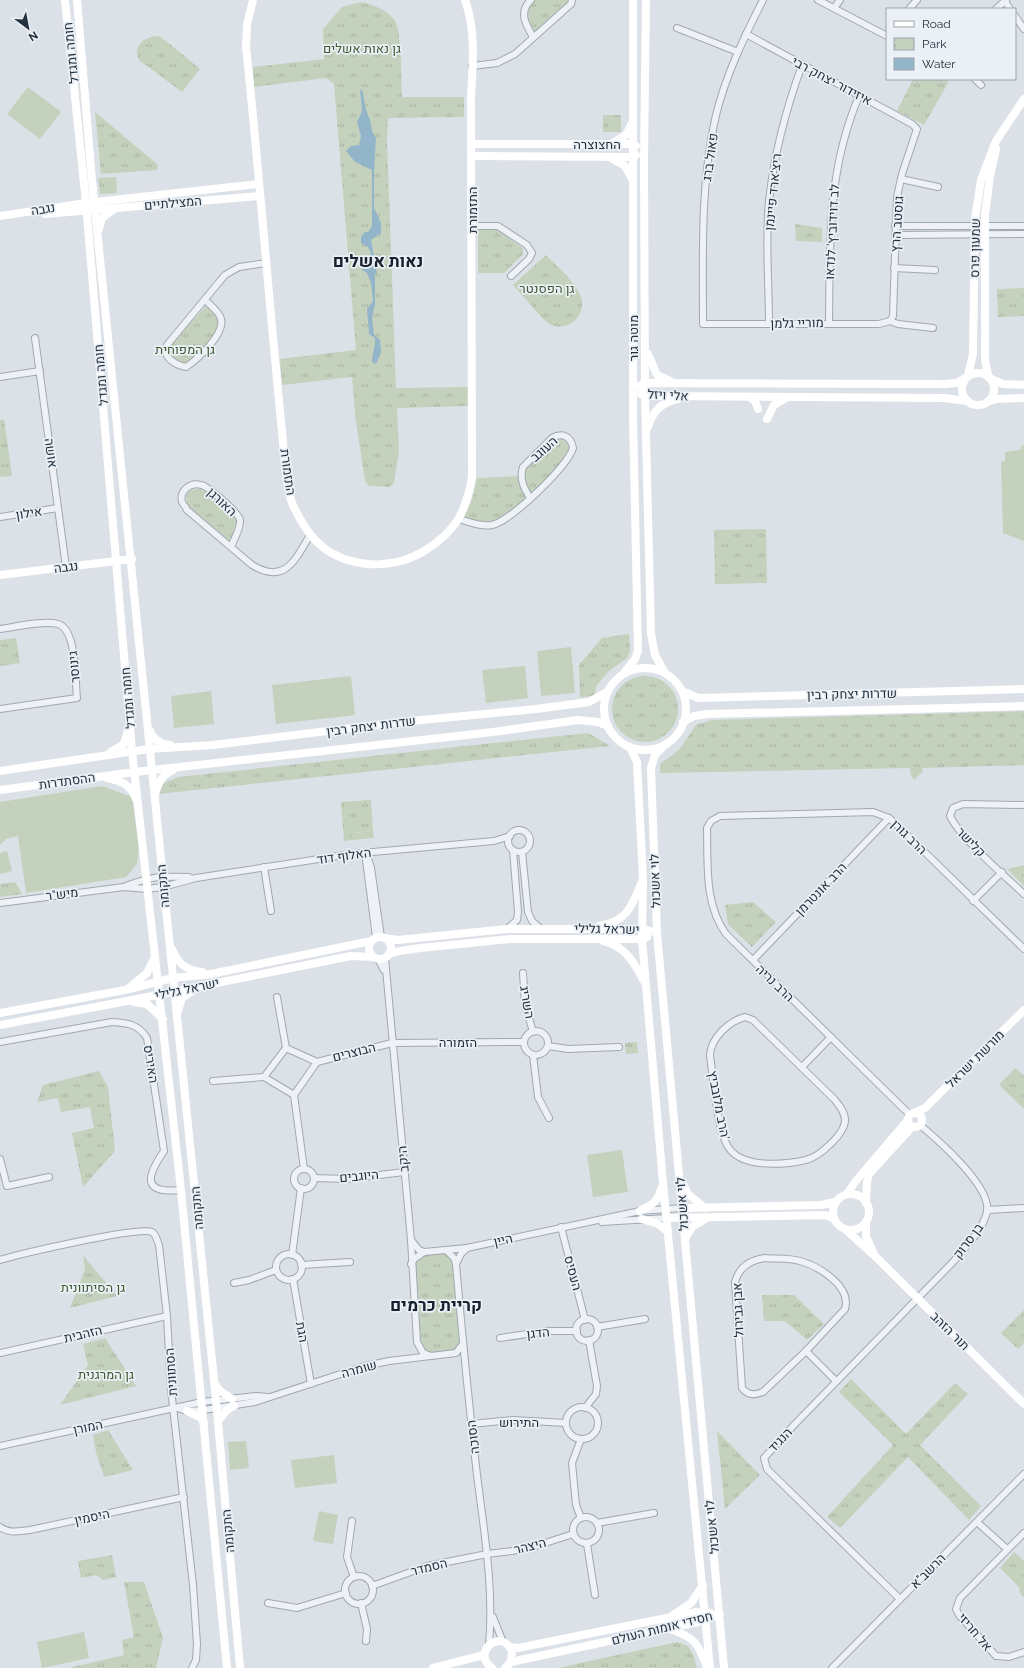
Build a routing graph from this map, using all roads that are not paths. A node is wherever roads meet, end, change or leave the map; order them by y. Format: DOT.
graph roads {
  1 [pos="65,0"];
  2 [pos="77,0"];
  3 [pos="252,0"];
  4 [pos="465,0"];
  5 [pos="531,0"];
  6 [pos="572,0"];
  7 [pos="633,0"];
  8 [pos="646,0"];
  9 [pos="763,0"];
  10 [pos="818,0"];
  11 [pos="840,0"];
  12 [pos="917,0"];
  13 [pos="1005,0"];
  14 [pos="834,8"];
  15 [pos="911,8"];
  16 [pos="997,8"];
  17 [pos="1016,17"];
  18 [pos="677,28"];
  19 [pos="1024,29"];
  20 [pos="746,34"];
  21 [pos="886,35"];
  22 [pos="533,37"];
  23 [pos="738,52"];
  24 [pos="802,65"];
  25 [pos="472,66"];
  26 [pos="976,80"];
  27 [pos="981,85"];
  28 [pos="859,96"];
  29 [pos="1024,99"];
  30 [pos="632,121"];
  31 [pos="1004,126"];
  32 [pos="917,129"];
  33 [pos="472,144"];
  34 [pos="611,144"];
  35 [pos="632,144"];
  36 [pos="644,151"];
  37 [pos="472,156"];
  38 [pos="609,157"];
  39 [pos="632,157"];
  40 [pos="901,179"];
  41 [pos="632,183"];
  42 [pos="259,184"];
  43 [pos="938,187"];
  44 [pos="260,196"];
  45 [pos="90,206"];
  46 [pos="118,208"];
  47 [pos="0,217"];
  48 [pos="472,226"];
  49 [pos="895,226"];
  50 [pos="985,226"];
  51 [pos="1024,226"];
  52 [pos="975,230"];
  53 [pos="985,234"];
  54 [pos="1024,234"];
  55 [pos="895,235"];
  56 [pos="98,236"];
  57 [pos="266,263"];
  58 [pos="894,268"];
  59 [pos="934,270"];
  60 [pos="511,276"];
  61 [pos="205,300"];
  62 [pos="890,321"];
  63 [pos="829,323"];
  64 [pos="703,324"];
  65 [pos="769,324"];
  66 [pos="933,328"];
  67 [pos="35,338"];
  68 [pos="645,345"];
  69 [pos="40,372"];
  70 [pos="967,377"];
  71 [pos="0,378"];
  72 [pos="989,378"];
  73 [pos="645,383"];
  74 [pos="683,383"];
  75 [pos="1024,385"];
  76 [pos="633,389"];
  77 [pos="645,396"];
  78 [pos="688,396"];
  79 [pos="749,397"];
  80 [pos="788,398"];
  81 [pos="1024,398"];
  82 [pos="967,401"];
  83 [pos="987,402"];
  84 [pos="758,409"];
  85 [pos="767,419"];
  86 [pos="646,434"];
  87 [pos="530,498"];
  88 [pos="58,508"];
  89 [pos="0,517"];
  90 [pos="459,519"];
  91 [pos="310,535"];
  92 [pos="231,547"];
  93 [pos="132,558"];
  94 [pos="117,560"];
  95 [pos="66,567"];
  96 [pos="0,575"];
  97 [pos="0,630"];
  98 [pos="625,672"];
  99 [pos="665,672"];
  100 [pos="1024,689"];
  101 [pos="682,691"];
  102 [pos="607,692"];
  103 [pos="1024,706"];
  104 [pos="0,709"];
  105 [pos="130,716"];
  106 [pos="147,721"];
  107 [pos="684,722"];
  108 [pos="608,726"];
  109 [pos="666,744"];
  110 [pos="180,747"];
  111 [pos="630,747"];
  112 [pos="149,749"];
  113 [pos="132,751"];
  114 [pos="95,757"];
  115 [pos="178,767"];
  116 [pos="0,771"];
  117 [pos="151,771"];
  118 [pos="135,772"];
  119 [pos="100,777"];
  120 [pos="0,790"];
  121 [pos="154,799"];
  122 [pos="139,805"];
  123 [pos="1024,805"];
  124 [pos="889,818"];
  125 [pos="711,821"];
  126 [pos="510,836"];
  127 [pos="494,841"];
  128 [pos="511,848"];
  129 [pos="366,852"];
  130 [pos="522,852"];
  131 [pos="264,867"];
  132 [pos="1002,872"];
  133 [pos="162,876"];
  134 [pos="147,878"];
  135 [pos="196,878"];
  136 [pos="643,879"];
  137 [pos="124,887"];
  138 [pos="163,887"];
  139 [pos="147,888"];
  140 [pos="1024,894"];
  141 [pos="973,901"];
  142 [pos="0,903"];
  143 [pos="271,911"];
  144 [pos="540,928"];
  145 [pos="507,929"];
  146 [pos="576,929"];
  147 [pos="644,929"];
  148 [pos="657,933"];
  149 [pos="378,938"];
  150 [pos="592,939"];
  151 [pos="642,939"];
  152 [pos="169,940"];
  153 [pos="155,948"];
  154 [pos="1024,949"];
  155 [pos="381,957"];
  156 [pos="753,960"];
  157 [pos="523,973"];
  158 [pos="210,974"];
  159 [pos="173,978"];
  160 [pos="159,981"];
  161 [pos="204,985"];
  162 [pos="646,986"];
  163 [pos="125,990"];
  164 [pos="174,991"];
  165 [pos="160,994"];
  166 [pos="277,997"];
  167 [pos="128,1001"];
  168 [pos="1024,1010"];
  169 [pos="0,1013"];
  170 [pos="178,1014"];
  171 [pos="163,1019"];
  172 [pos="0,1025"];
  173 [pos="533,1032"];
  174 [pos="831,1037"];
  175 [pos="0,1042"];
  176 [pos="524,1042"];
  177 [pos="392,1043"];
  178 [pos="548,1046"];
  179 [pos="619,1047"];
  180 [pos="286,1048"];
  181 [pos="533,1055"];
  182 [pos="316,1062"];
  183 [pos="802,1067"];
  184 [pos="264,1077"];
  185 [pos="213,1080"];
  186 [pos="294,1095"];
  187 [pos="549,1118"];
  188 [pos="914,1119"];
  189 [pos="0,1159"];
  190 [pos="304,1169"];
  191 [pos="404,1172"];
  192 [pos="48,1177"];
  193 [pos="314,1178"];
  194 [pos="680,1179"];
  195 [pos="663,1182"];
  196 [pos="301,1188"];
  197 [pos="181,1190"];
  198 [pos="847,1194"];
  199 [pos="835,1202"];
  200 [pos="866,1203"];
  201 [pos="682,1208"];
  202 [pos="705,1208"];
  203 [pos="1024,1208"];
  204 [pos="666,1209"];
  205 [pos="987,1210"];
  206 [pos="640,1211"];
  207 [pos="667,1218"];
  208 [pos="683,1218"];
  209 [pos="833,1218"];
  210 [pos="705,1219"];
  211 [pos="642,1220"];
  212 [pos="866,1222"];
  213 [pos="580,1223"];
  214 [pos="561,1227"];
  215 [pos="845,1229"];
  216 [pos="668,1232"];
  217 [pos="411,1240"];
  218 [pos="684,1240"];
  219 [pos="467,1248"];
  220 [pos="447,1251"];
  221 [pos="424,1252"];
  222 [pos="292,1255"];
  223 [pos="876,1258"];
  224 [pos="0,1260"];
  225 [pos="350,1262"];
  226 [pos="411,1264"];
  227 [pos="456,1264"];
  228 [pos="301,1265"];
  229 [pos="276,1270"];
  230 [pos="293,1279"];
  231 [pos="234,1283"];
  232 [pos="917,1298"];
  233 [pos="167,1316"];
  234 [pos="645,1319"];
  235 [pos="585,1320"];
  236 [pos="597,1327"];
  237 [pos="577,1331"];
  238 [pos="500,1338"];
  239 [pos="589,1340"];
  240 [pos="417,1342"];
  241 [pos="462,1345"];
  242 [pos="806,1351"];
  243 [pos="0,1353"];
  244 [pos="449,1355"];
  245 [pos="431,1356"];
  246 [pos="409,1359"];
  247 [pos="464,1364"];
  248 [pos="836,1381"];
  249 [pos="214,1382"];
  250 [pos="311,1384"];
  251 [pos="233,1402"];
  252 [pos="217,1404"];
  253 [pos="1024,1404"];
  254 [pos="202,1406"];
  255 [pos="585,1408"];
  256 [pos="175,1409"];
  257 [pos="187,1411"];
  258 [pos="218,1421"];
  259 [pos="566,1423"];
  260 [pos="204,1424"];
  261 [pos="471,1424"];
  262 [pos="581,1439"];
  263 [pos="0,1446"];
  264 [pos="1024,1474"];
  265 [pos="184,1497"];
  266 [pos="654,1513"];
  267 [pos="581,1518"];
  268 [pos="352,1521"];
  269 [pos="977,1522"];
  270 [pos="597,1523"];
  271 [pos="0,1527"];
  272 [pos="1024,1533"];
  273 [pos="573,1534"];
  274 [pos="587,1544"];
  275 [pos="1007,1549"];
  276 [pos="487,1554"];
  277 [pos="354,1577"];
  278 [pos="703,1585"];
  279 [pos="372,1586"];
  280 [pos="346,1593"];
  281 [pos="594,1595"];
  282 [pos="900,1599"];
  283 [pos="268,1603"];
  284 [pos="361,1603"];
  285 [pos="491,1610"];
  286 [pos="720,1614"];
  287 [pos="705,1616"];
  288 [pos="669,1618"];
  289 [pos="668,1629"];
  290 [pos="366,1641"];
  291 [pos="502,1642"];
  292 [pos="489,1644"];
  293 [pos="510,1647"];
  294 [pos="1024,1652"];
  295 [pos="484,1655"];
  296 [pos="508,1665"];
  297 [pos="192,1668"];
  298 [pos="227,1668"];
  299 [pos="240,1668"];
  300 [pos="433,1668"];
  301 [pos="481,1668"];
  302 [pos="491,1668"];
  303 [pos="709,1668"];
  304 [pos="724,1668"];
  305 [pos="832,1668"];
  1 -- 45 [label="street, חומה ומגדל"];
  2 -- 45 [label="street, חומה ומגדל"];
  3 -- 42 [label="street, התזמורת"];
  4 -- 25 [label="street, התזמורת"];
  5 -- 22 [label="street"];
  6 -- 22 [label="street"];
  7 -- 30 [label="street, מוטה גור"];
  8 -- 36 [label="street, מוטה גור"];
  9 -- 20 [label="street, פאול ברג"];
  10 -- 14 [label="street"];
  11 -- 14 [label="street"];
  12 -- 15 [label="street"];
  13 -- 16 [label="street"];
  14 -- 21 [label="street"];
  17 -- 19 [label="street"];
  18 -- 23 [label="street"];
  20 -- 23 [label="street, פאול ברג"];
  20 -- 24 [label="street, איזידור יצחק רבי"];
  22 -- 25 [label="street"];
  23 -- 64 [label="street, פאול ברג"];
  24 -- 28 [label="street, איזידור יצחק רבי"];
  24 -- 65 [label="street, ריצ'ארד פיינמן"];
  25 -- 33 [label="street, התזמורת"];
  26 -- 27 [label="street"];
  28 -- 32 [label="street, איזידור יצחק רבי"];
  28 -- 63 [label="street, לב דוידוביץ' לנדאו"];
  29 -- 31 [label="street, שמעון פרס"];
  30 -- 34 [label="street"];
  30 -- 35 [label="street, מוטה גור"];
  31 -- 50 [label="street, שמעון פרס"];
  31 -- 52 [label="street, שמעון פרס"];
  32 -- 40 [label="street, גוסטב הרץ"];
  33 -- 34 [label="street, החצוצרה"];
  33 -- 37 [label="street, התזמורת"];
  34 -- 35 [label="street, החצוצרה"];
  35 -- 36 [label="street, החצוצרה"];
  35 -- 39 [label="street, מוטה גור"];
  36 -- 39 [label="street, החצוצרה"];
  36 -- 68 [label="street, מוטה גור"];
  37 -- 38 [label="street, החצוצרה"];
  37 -- 48 [label="street, התזמורת"];
  38 -- 39 [label="street, החצוצרה"];
  38 -- 41 [label="street"];
  39 -- 41 [label="street, מוטה גור"];
  40 -- 43 [label="street"];
  40 -- 49 [label="street, גוסטב הרץ"];
  41 -- 76 [label="street, מוטה גור"];
  42 -- 44 [label="street, התזמורת"];
  42 -- 45 [label="street, המצילתיים"];
  44 -- 46 [label="street, המצילתיים"];
  44 -- 57 [label="street, התזמורת"];
  45 -- 46 [label="street, המצילתיים"];
  45 -- 47 [label="street, נגבה"];
  45 -- 56 [label="street, חומה ומגדל"];
  45 -- 94 [label="street, חומה ומגדל"];
  46 -- 56 [label="street"];
  48 -- 60 [label="street"];
  48 -- 90 [label="street, התזמורת"];
  49 -- 52 [label="street"];
  49 -- 55 [label="street, גוסטב הרץ"];
  50 -- 51 [label="street"];
  50 -- 52 [label="street"];
  50 -- 53 [label="street, שמעון פרס"];
  52 -- 53 [label="street"];
  52 -- 55 [label="street"];
  52 -- 70 [label="street, שמעון פרס"];
  53 -- 54 [label="street"];
  53 -- 72 [label="street, שמעון פרס"];
  55 -- 58 [label="street, גוסטב הרץ"];
  56 -- 93 [label="street, חומה ומגדל"];
  57 -- 61 [label="street"];
  57 -- 91 [label="street, התזמורת"];
  58 -- 59 [label="street"];
  58 -- 62 [label="street, גוסטב הרץ"];
  61 -- 61 [label="street"];
  62 -- 63 [label="street, מוריי גלמן"];
  62 -- 66 [label="street"];
  63 -- 65 [label="street, מוריי גלמן"];
  64 -- 65 [label="street, מוריי גלמן"];
  67 -- 69 [label="street, אושה"];
  68 -- 73 [label="street, מוטה גור"];
  68 -- 74 [label="street"];
  69 -- 71 [label="street"];
  69 -- 88 [label="street, אושה"];
  70 -- 72 [label="street"];
  70 -- 74 [label="street, אלי ויזל"];
  70 -- 82 [label="street"];
  72 -- 75 [label="street"];
  72 -- 83 [label="street"];
  73 -- 74 [label="street, אלי ויזל"];
  73 -- 76 [label="street, אלי ויזל"];
  73 -- 77 [label="street, מוטה גור"];
  76 -- 77 [label="street, אלי ויזל"];
  76 -- 98 [label="street, מוטה גור"];
  77 -- 78 [label="street, אלי ויזל"];
  77 -- 86 [label="street, מוטה גור"];
  78 -- 79 [label="street, אלי ויזל"];
  78 -- 86 [label="street"];
  79 -- 80 [label="street, אלי ויזל"];
  79 -- 84 [label="street"];
  80 -- 82 [label="street, אלי ויזל"];
  80 -- 85 [label="street"];
  81 -- 83 [label="street"];
  82 -- 83 [label="street"];
  86 -- 99 [label="street, מוטה גור"];
  87 -- 87 [label="street, העוגב"];
  87 -- 90 [label="street, העוגב"];
  88 -- 89 [label="street, אילון"];
  88 -- 95 [label="street, אושה"];
  90 -- 91 [label="street, התזמורת"];
  91 -- 92 [label="street, האורגן"];
  92 -- 92 [label="street, האורגן"];
  93 -- 94 [label="street, נגבה"];
  93 -- 106 [label="street, חומה ומגדל"];
  94 -- 95 [label="street, נגבה"];
  94 -- 105 [label="street, חומה ומגדל"];
  95 -- 96 [label="street, נגבה"];
  97 -- 104 [label="street, גינוסר"];
  98 -- 99 [label="street"];
  98 -- 102 [label="street"];
  99 -- 101 [label="street"];
  100 -- 101 [label="street, שדרות יצחק רבין"];
  101 -- 107 [label="street"];
  102 -- 108 [label="street"];
  102 -- 110 [label="street, שדרות יצחק רבין"];
  103 -- 107 [label="street, שדרות יצחק רבין"];
  105 -- 113 [label="street, חומה ומגדל"];
  105 -- 114 [label="street"];
  106 -- 110 [label="street"];
  106 -- 112 [label="street, חומה ומגדל"];
  107 -- 109 [label="street"];
  108 -- 111 [label="street"];
  108 -- 115 [label="street, שדרות יצחק רבין"];
  109 -- 111 [label="street"];
  109 -- 148 [label="street, לוי אשכול"];
  110 -- 112 [label="street, שדרות יצחק רבין"];
  111 -- 136 [label="street, לוי אשכול"];
  112 -- 113 [label="street, שדרות יצחק רבין"];
  112 -- 117 [label="street, התקומה"];
  113 -- 114 [label="street, ההסתדרות"];
  113 -- 118 [label="street, התקומה"];
  114 -- 116 [label="street, ההסתדרות"];
  115 -- 117 [label="street, שדרות יצחק רבין"];
  115 -- 121 [label="street"];
  117 -- 118 [label="street, שדרות יצחק רבין"];
  117 -- 121 [label="street, התקומה"];
  118 -- 119 [label="street, ההסתדרות"];
  118 -- 122 [label="street, התקומה"];
  119 -- 120 [label="street, ההסתדרות"];
  119 -- 122 [label="street"];
  121 -- 133 [label="street, התקומה"];
  122 -- 134 [label="street, התקומה"];
  123 -- 132 [label="street, קלישר"];
  124 -- 125 [label="street, הרב גורן"];
  124 -- 141 [label="street, הרב גורן"];
  124 -- 156 [label="street, הרב אונטרמן"];
  125 -- 156 [label="street, הרב נריה"];
  126 -- 127 [label="street, האלוף דוד"];
  126 -- 128 [label="street"];
  126 -- 130 [label="street"];
  127 -- 128 [label="street, האלוף דוד"];
  127 -- 129 [label="street, האלוף דוד"];
  128 -- 130 [label="street"];
  128 -- 145 [label="street"];
  129 -- 131 [label="street, האלוף דוד"];
  129 -- 149 [label="street"];
  130 -- 144 [label="street"];
  131 -- 135 [label="street, האלוף דוד"];
  131 -- 143 [label="street"];
  132 -- 140 [label="street, קלישר"];
  132 -- 141 [label="street"];
  133 -- 134 [label="street, האלוף דוד"];
  133 -- 135 [label="street, האלוף דוד"];
  133 -- 138 [label="street, התקומה"];
  134 -- 137 [label="street, מיש\"ר"];
  134 -- 139 [label="street, התקומה"];
  135 -- 138 [label="street, האלוף דוד"];
  136 -- 146 [label="street"];
  136 -- 147 [label="street, לוי אשכול"];
  137 -- 139 [label="street, מיש\"ר"];
  137 -- 142 [label="street, מיש\"ר"];
  138 -- 139 [label="street, מיש\"ר"];
  138 -- 152 [label="street, התקומה"];
  139 -- 153 [label="street, התקומה"];
  141 -- 154 [label="street, הרב גורן"];
  144 -- 145 [label="street, ישראל גלילי"];
  144 -- 146 [label="street, ישראל גלילי"];
  145 -- 149 [label="street, ישראל גלילי"];
  146 -- 147 [label="street, ישראל גלילי"];
  147 -- 148 [label="street, ישראל גלילי"];
  147 -- 151 [label="street, לוי אשכול"];
  148 -- 151 [label="street, ישראל גלילי"];
  148 -- 194 [label="street, לוי אשכול"];
  149 -- 155 [label="street"];
  149 -- 155 [label="street"];
  149 -- 158 [label="street, ישראל גלילי"];
  150 -- 151 [label="street, ישראל גלילי"];
  150 -- 155 [label="street, ישראל גלילי"];
  150 -- 162 [label="street"];
  151 -- 162 [label="street, לוי אשכול"];
  152 -- 158 [label="street"];
  152 -- 159 [label="street, התקומה"];
  153 -- 160 [label="street, התקומה"];
  153 -- 163 [label="street"];
  155 -- 161 [label="street, ישראל גלילי"];
  155 -- 177 [label="street, היקב"];
  156 -- 174 [label="street, הרב נריה"];
  157 -- 173 [label="street, השריג"];
  158 -- 159 [label="street, ישראל גלילי"];
  159 -- 160 [label="street, ישראל גלילי"];
  159 -- 164 [label="street, התקומה"];
  160 -- 163 [label="street, ישראל גלילי"];
  160 -- 165 [label="street, התקומה"];
  161 -- 164 [label="street, ישראל גלילי"];
  161 -- 170 [label="street"];
  162 -- 195 [label="street, לוי אשכול"];
  163 -- 169 [label="street, ישראל גלילי"];
  164 -- 165 [label="street, ישראל גלילי"];
  164 -- 170 [label="street, התקומה"];
  165 -- 167 [label="street, ישראל גלילי"];
  165 -- 171 [label="street, התקומה"];
  166 -- 180 [label="street"];
  167 -- 171 [label="street"];
  167 -- 172 [label="street, ישראל גלילי"];
  168 -- 188 [label="street, מורשת ישראל"];
  170 -- 249 [label="street, התקומה"];
  171 -- 197 [label="street, התקומה"];
  173 -- 176 [label="street"];
  173 -- 178 [label="street"];
  174 -- 183 [label="street"];
  174 -- 188 [label="street, הרב נריה"];
  175 -- 197 [label="street, האיריס"];
  176 -- 177 [label="street, הזמורה"];
  176 -- 181 [label="street"];
  177 -- 182 [label="street, הבוצרים"];
  177 -- 191 [label="street, היקב"];
  178 -- 179 [label="street"];
  178 -- 181 [label="street"];
  180 -- 182 [label="street"];
  180 -- 184 [label="street"];
  181 -- 187 [label="street"];
  182 -- 186 [label="street"];
  183 -- 183 [label="street, הרב מלובביץ'"];
  184 -- 185 [label="street"];
  184 -- 186 [label="street"];
  186 -- 190 [label="street"];
  188 -- 198 [label="street, מורשת ישראל"];
  188 -- 200 [label="street, מורשת ישראל"];
  188 -- 205 [label="street, בן סרוק"];
  189 -- 192 [label="street"];
  190 -- 193 [label="street"];
  190 -- 196 [label="street"];
  191 -- 193 [label="street, היוגבים"];
  191 -- 217 [label="street, היקב"];
  193 -- 196 [label="street"];
  194 -- 201 [label="street, לוי אשכול"];
  194 -- 202 [label="street"];
  195 -- 204 [label="street, לוי אשכול"];
  195 -- 206 [label="street"];
  196 -- 222 [label="street"];
  197 -- 254 [label="street, התקומה"];
  198 -- 199 [label="street"];
  198 -- 200 [label="street"];
  199 -- 202 [label="street"];
  199 -- 209 [label="street"];
  200 -- 212 [label="street"];
  201 -- 202 [label="street"];
  201 -- 204 [label="street, היין"];
  201 -- 208 [label="street, לוי אשכול"];
  203 -- 205 [label="street"];
  204 -- 206 [label="street, היין"];
  204 -- 207 [label="street, לוי אשכול"];
  205 -- 232 [label="street, בן סרוק"];
  206 -- 213 [label="street, היין"];
  207 -- 208 [label="street"];
  207 -- 211 [label="street, היין"];
  207 -- 216 [label="street, לוי אשכול"];
  208 -- 210 [label="street"];
  208 -- 218 [label="street, לוי אשכול"];
  209 -- 210 [label="street"];
  209 -- 215 [label="street"];
  210 -- 218 [label="street"];
  211 -- 213 [label="street, היין"];
  211 -- 216 [label="street"];
  212 -- 215 [label="street"];
  212 -- 223 [label="street, תור הזהב"];
  213 -- 214 [label="street, היין"];
  214 -- 219 [label="street, היין"];
  214 -- 235 [label="street, העסיס"];
  215 -- 223 [label="street, תור הזהב"];
  216 -- 278 [label="street, לוי אשכול"];
  217 -- 221 [label="street"];
  217 -- 226 [label="street, היקב"];
  218 -- 286 [label="street, לוי אשכול"];
  219 -- 220 [label="street, היין"];
  219 -- 227 [label="street"];
  220 -- 221 [label="street, היין"];
  220 -- 227 [label="street"];
  221 -- 226 [label="street"];
  222 -- 228 [label="street"];
  222 -- 229 [label="street"];
  223 -- 232 [label="street, תור הזהב"];
  224 -- 233 [label="street, הסתוונית"];
  225 -- 228 [label="street"];
  226 -- 240 [label="street, היקב"];
  227 -- 241 [label="street, הסוכה"];
  228 -- 230 [label="street"];
  229 -- 230 [label="street"];
  229 -- 231 [label="street"];
  230 -- 250 [label="street, הגת"];
  232 -- 248 [label="street, הנגיד"];
  232 -- 253 [label="street, תור הזהב"];
  233 -- 243 [label="street, הזהבית"];
  233 -- 256 [label="street, הסתוונית"];
  234 -- 236 [label="street"];
  235 -- 236 [label="street"];
  235 -- 237 [label="street"];
  236 -- 239 [label="street"];
  237 -- 238 [label="street, הדגן"];
  237 -- 239 [label="street"];
  239 -- 255 [label="street"];
  240 -- 245 [label="street"];
  240 -- 246 [label="street, היקב"];
  241 -- 244 [label="street"];
  241 -- 247 [label="street, הסוכה"];
  242 -- 242 [label="street, אבן גבירול"];
  242 -- 248 [label="street"];
  244 -- 245 [label="street, שומרה"];
  244 -- 247 [label="street"];
  245 -- 246 [label="street, שומרה"];
  246 -- 250 [label="street, שומרה"];
  247 -- 261 [label="street, הסוכה"];
  248 -- 282 [label="street, הנגיד"];
  249 -- 251 [label="street"];
  249 -- 252 [label="street, התקומה"];
  250 -- 251 [label="street, שומרה"];
  251 -- 252 [label="street, שומרה"];
  251 -- 258 [label="street"];
  252 -- 254 [label="street, שומרה"];
  252 -- 258 [label="street, התקומה"];
  254 -- 256 [label="street, המורן"];
  254 -- 257 [label="street, המורן"];
  254 -- 260 [label="street, התקומה"];
  255 -- 259 [label="street"];
  255 -- 262 [label="street"];
  256 -- 257 [label="street, המורן"];
  256 -- 263 [label="street, המורן"];
  256 -- 265 [label="street, הסתוונית"];
  257 -- 260 [label="street"];
  258 -- 299 [label="street, התקומה"];
  259 -- 261 [label="street, התירוש"];
  259 -- 262 [label="street"];
  260 -- 298 [label="street, התקומה"];
  261 -- 276 [label="street, הסוכה"];
  262 -- 267 [label="street"];
  264 -- 269 [label="street, הרשב\"א"];
  265 -- 271 [label="street, היסמין"];
  265 -- 297 [label="street, הסתוונית"];
  266 -- 270 [label="street"];
  267 -- 270 [label="street"];
  267 -- 273 [label="street"];
  268 -- 277 [label="street"];
  269 -- 275 [label="street"];
  269 -- 282 [label="street, הרשב\"א"];
  270 -- 274 [label="street"];
  272 -- 275 [label="street, אל חריזי"];
  273 -- 274 [label="street"];
  273 -- 276 [label="street, היצהר"];
  274 -- 281 [label="street"];
  275 -- 294 [label="street, אל חריזי"];
  276 -- 279 [label="street, הסמדר"];
  276 -- 285 [label="street, הסוכה"];
  277 -- 279 [label="street"];
  277 -- 280 [label="street"];
  278 -- 287 [label="street, לוי אשכול"];
  278 -- 288 [label="street"];
  279 -- 284 [label="street"];
  280 -- 283 [label="street"];
  280 -- 284 [label="street"];
  282 -- 305 [label="street, הרשב\"א"];
  284 -- 290 [label="street"];
  285 -- 291 [label="street, הסוכה"];
  285 -- 292 [label="street, הסוכה"];
  286 -- 287 [label="street, חסידי אומות העולם"];
  286 -- 304 [label="street, לוי אשכול"];
  287 -- 288 [label="street, חסידי אומות העולם"];
  287 -- 289 [label="street, חסידי אומות העולם"];
  287 -- 303 [label="street, לוי אשכול"];
  288 -- 293 [label="street, חסידי אומות העולם"];
  289 -- 296 [label="street, חסידי אומות העולם"];
  289 -- 303 [label="street"];
  291 -- 292 [label="street"];
  291 -- 293 [label="street"];
  292 -- 295 [label="street"];
  293 -- 296 [label="street, חסידי אומות העולם"];
  295 -- 300 [label="street"];
  295 -- 302 [label="street"];
  301 -- 302 [label="street"];
}
